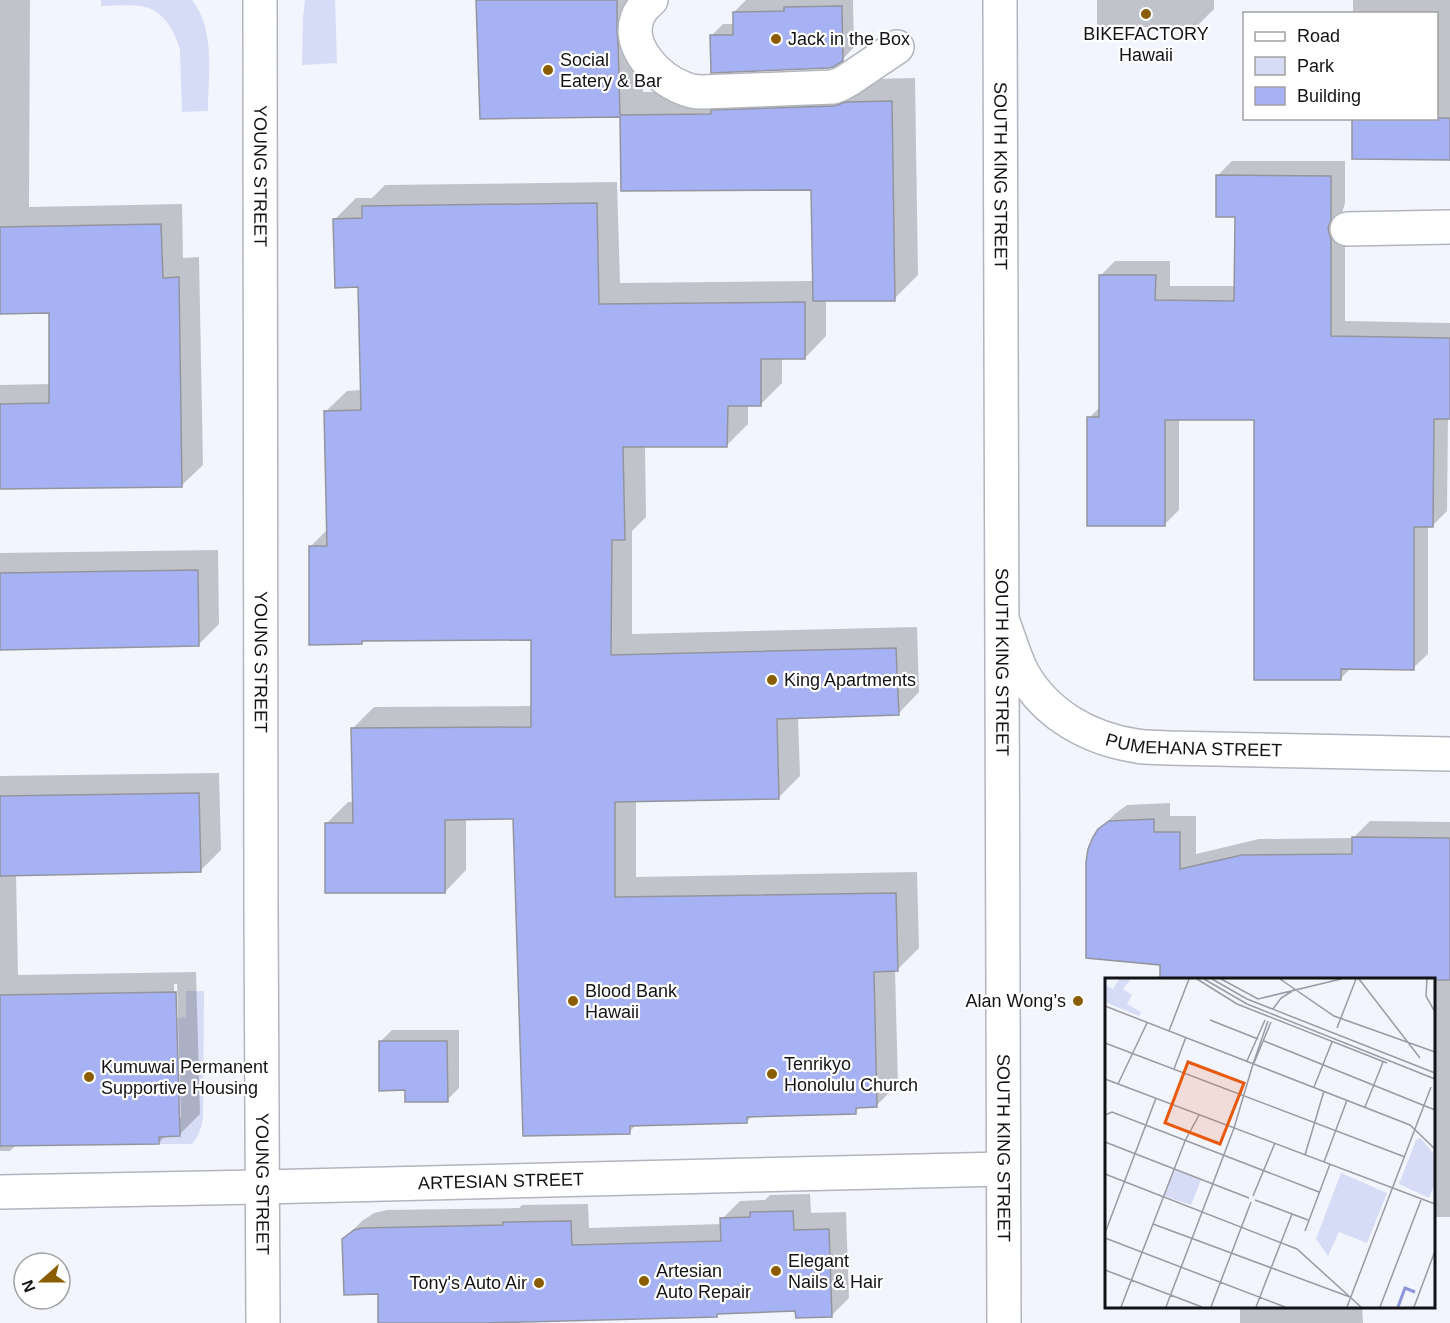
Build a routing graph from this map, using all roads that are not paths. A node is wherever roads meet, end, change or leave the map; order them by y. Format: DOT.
graph roads {
  1 [pos="260,0"];
  2 [pos="651,0"];
  3 [pos="1000,0"];
  4 [pos="897,47"];
  5 [pos="1450,227"];
  6 [pos="1347,229"];
  7 [pos="1002,619"];
  8 [pos="1450,754"];
  9 [pos="1003,1169"];
  10 [pos="262,1187"];
  11 [pos="0,1192"];
  12 [pos="262,1323"];
  13 [pos="1004,1323"];
  1 -- 10 [label="street, YOUNG STREET"];
  2 -- 4 [label="street"];
  3 -- 7 [label="street, SOUTH KING STREET"];
  5 -- 6 [label="street"];
  7 -- 8 [label="street, PUMEHANA STREET"];
  7 -- 9 [label="street, SOUTH KING STREET"];
  9 -- 10 [label="street, ARTESIAN STREET"];
  9 -- 13 [label="street, SOUTH KING STREET"];
  10 -- 11 [label="street, ARTESIAN STREET"];
  10 -- 12 [label="street, YOUNG STREET"];
}
